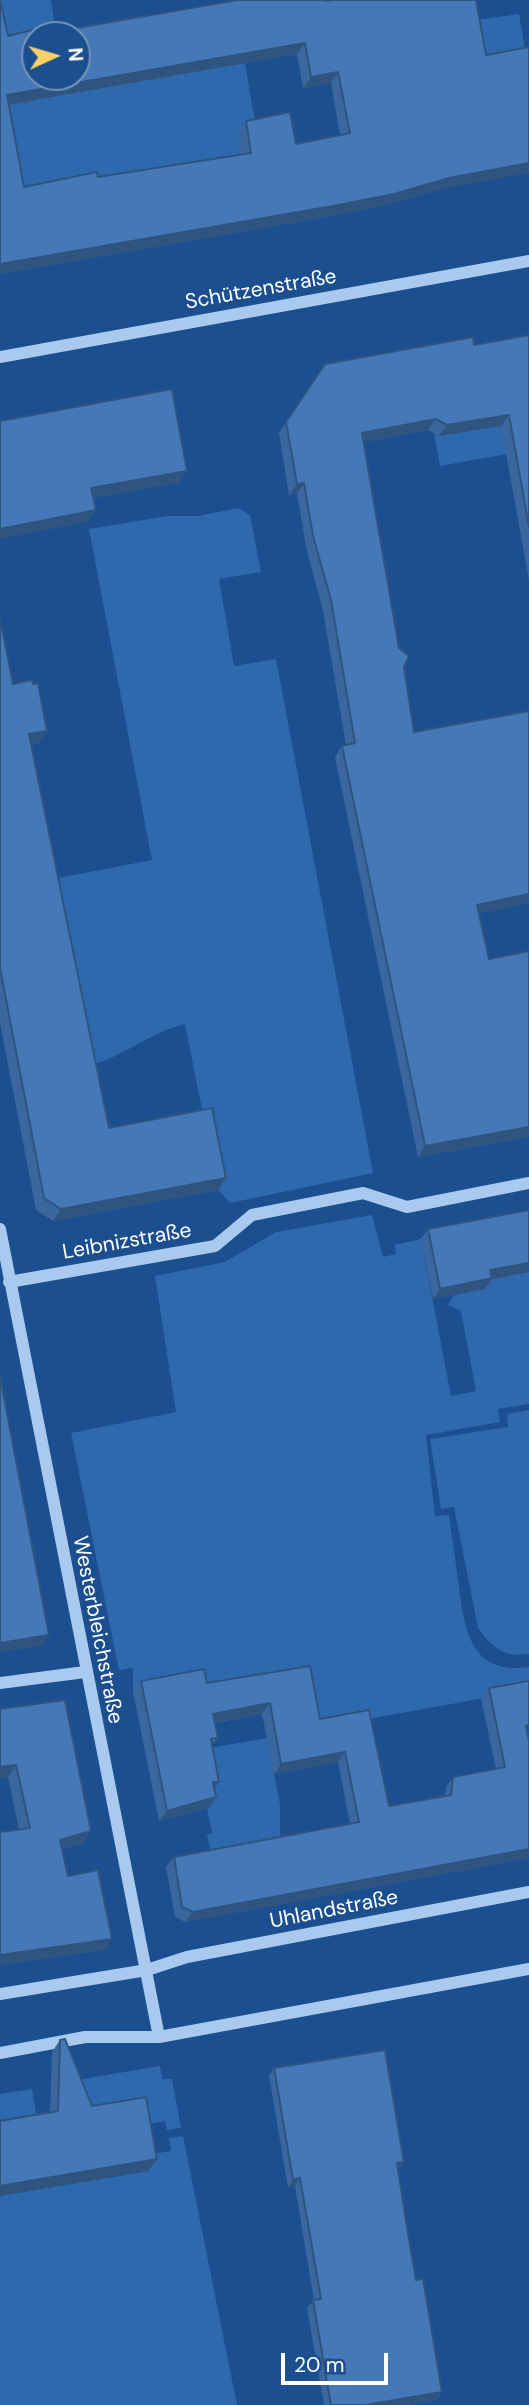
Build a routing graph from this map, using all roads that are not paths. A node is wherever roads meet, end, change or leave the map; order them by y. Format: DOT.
graph roads {
  1 [pos="529,261"];
  2 [pos="0,356"];
  3 [pos="529,1183"];
  4 [pos="0,1229"];
  5 [pos="9,1282"];
  6 [pos="85,1672"];
  7 [pos="0,1683"];
  8 [pos="529,1892"];
  9 [pos="529,1969"];
  10 [pos="147,1970"];
  11 [pos="0,1994"];
  12 [pos="159,2037"];
  13 [pos="0,2053"];
  1 -- 2 [label="street, Schützenstraße"];
  3 -- 5 [label="street, Leibnizstraße"];
  4 -- 5 [label="street, Westerbleichstraße"];
  5 -- 6 [label="street, Westerbleichstraße"];
  6 -- 7 [label="street"];
  6 -- 10 [label="street, Westerbleichstraße"];
  8 -- 10 [label="street, Uhlandstraße"];
  9 -- 12 [label="street"];
  10 -- 11 [label="street, Uhlandstraße"];
  10 -- 12 [label="street, Westerbleichstraße"];
  12 -- 13 [label="street"];
}
